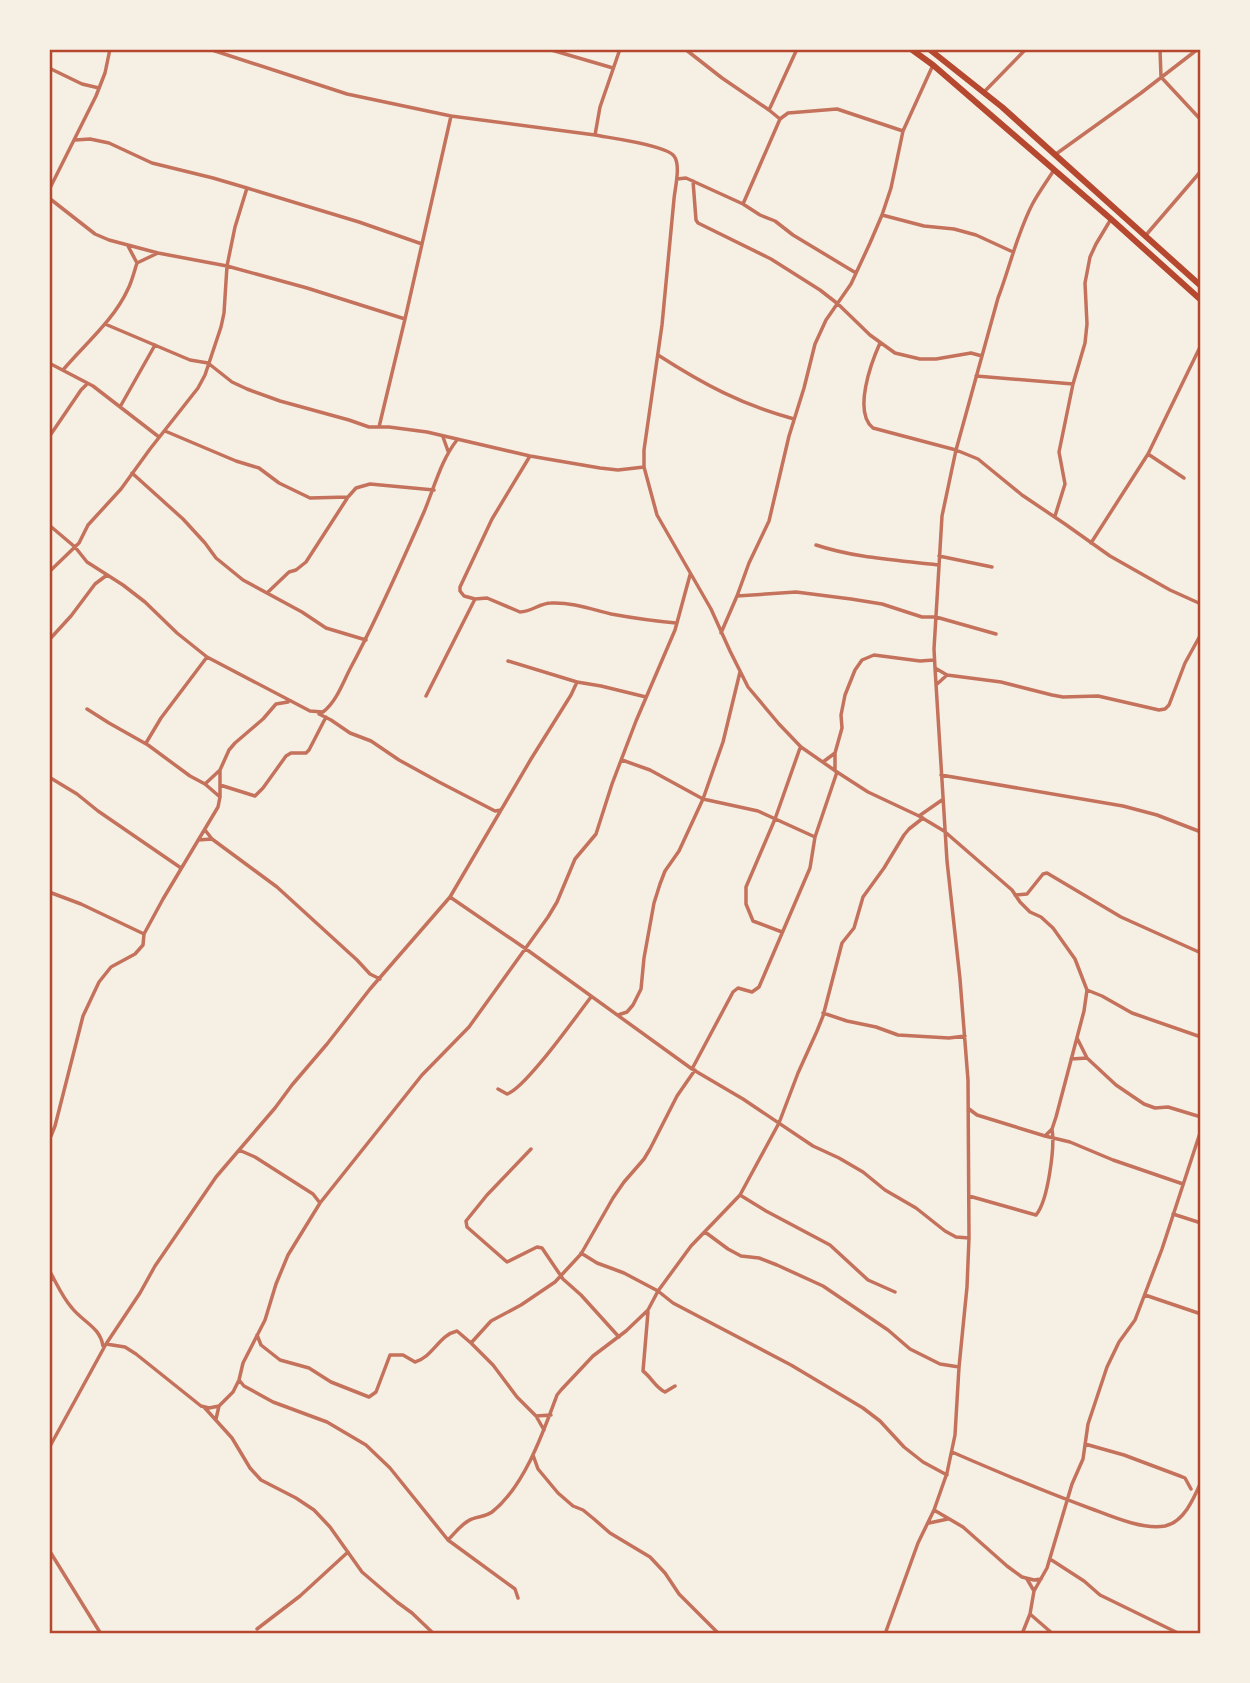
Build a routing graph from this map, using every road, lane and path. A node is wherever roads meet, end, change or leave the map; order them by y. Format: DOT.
graph roads {
  1 [pos="110,49"];
  2 [pos="209,49"];
  3 [pos="548,49"];
  4 [pos="620,49"];
  5 [pos="685,49"];
  6 [pos="797,49"];
  7 [pos="911,49"];
  8 [pos="929,49"];
  9 [pos="1026,49"];
  10 [pos="1160,49"];
  11 [pos="1198,49"];
  12 [pos="933,65"];
  13 [pos="49,68"];
  14 [pos="613,68"];
  15 [pos="1161,77"];
  16 [pos="99,88"];
  17 [pos="984,92"];
  18 [pos="769,110"];
  19 [pos="451,116"];
  20 [pos="780,119"];
  21 [pos="1201,120"];
  22 [pos="903,131"];
  23 [pos="595,135"];
  24 [pos="75,140"];
  25 [pos="1055,155"];
  26 [pos="1054,170"];
  27 [pos="1201,171"];
  28 [pos="677,178"];
  29 [pos="693,181"];
  30 [pos="247,188"];
  31 [pos="49,190"];
  32 [pos="49,198"];
  33 [pos="743,204"];
  34 [pos="882,215"];
  35 [pos="1111,219"];
  36 [pos="1146,234"];
  37 [pos="422,244"];
  38 [pos="128,246"];
  39 [pos="1013,252"];
  40 [pos="158,253"];
  41 [pos="137,263"];
  42 [pos="227,267"];
  43 [pos="857,273"];
  44 [pos="1201,286"];
  45 [pos="1201,300"];
  46 [pos="838,304"];
  47 [pos="405,319"];
  48 [pos="105,324"];
  49 [pos="880,343"];
  50 [pos="155,345"];
  51 [pos="1201,345"];
  52 [pos="658,355"];
  53 [pos="982,356"];
  54 [pos="49,363"];
  55 [pos="208,363"];
  56 [pos="63,370"];
  57 [pos="976,376"];
  58 [pos="87,384"];
  59 [pos="1073,384"];
  60 [pos="120,407"];
  61 [pos="794,419"];
  62 [pos="378,428"];
  63 [pos="165,431"];
  64 [pos="443,436"];
  65 [pos="49,437"];
  66 [pos="159,437"];
  67 [pos="457,440"];
  68 [pos="956,450"];
  69 [pos="448,451"];
  70 [pos="1148,454"];
  71 [pos="530,456"];
  72 [pos="644,467"];
  73 [pos="132,473"];
  74 [pos="1184,478"];
  75 [pos="434,490"];
  76 [pos="348,497"];
  77 [pos="1055,516"];
  78 [pos="49,525"];
  79 [pos="1091,543"];
  80 [pos="816,545"];
  81 [pos="75,547"];
  82 [pos="939,556"];
  83 [pos="938,565"];
  84 [pos="992,567"];
  85 [pos="49,572"];
  86 [pos="107,575"];
  87 [pos="690,575"];
  88 [pos="267,593"];
  89 [pos="737,596"];
  90 [pos="475,599"];
  91 [pos="1201,604"];
  92 [pos="936,617"];
  93 [pos="677,623"];
  94 [pos="721,633"];
  95 [pos="996,634"];
  96 [pos="1201,634"];
  97 [pos="49,640"];
  98 [pos="366,640"];
  99 [pos="207,657"];
  100 [pos="934,660"];
  101 [pos="508,661"];
  102 [pos="935,668"];
  103 [pos="740,671"];
  104 [pos="947,675"];
  105 [pos="577,682"];
  106 [pos="936,685"];
  107 [pos="276,694"];
  108 [pos="426,696"];
  109 [pos="646,697"];
  110 [pos="290,701"];
  111 [pos="276,704"];
  112 [pos="328,708"];
  113 [pos="87,709"];
  114 [pos="317,713"];
  115 [pos="329,719"];
  116 [pos="146,743"];
  117 [pos="801,747"];
  118 [pos="835,753"];
  119 [pos="621,760"];
  120 [pos="822,762"];
  121 [pos="220,770"];
  122 [pos="836,771"];
  123 [pos="942,775"];
  124 [pos="49,777"];
  125 [pos="205,784"];
  126 [pos="220,785"];
  127 [pos="220,797"];
  128 [pos="703,799"];
  129 [pos="942,800"];
  130 [pos="501,810"];
  131 [pos="495,811"];
  132 [pos="921,817"];
  133 [pos="495,818"];
  134 [pos="775,819"];
  135 [pos="205,830"];
  136 [pos="944,831"];
  137 [pos="1201,832"];
  138 [pos="815,837"];
  139 [pos="212,839"];
  140 [pos="198,840"];
  141 [pos="181,868"];
  142 [pos="49,892"];
  143 [pos="1015,895"];
  144 [pos="450,897"];
  145 [pos="782,932"];
  146 [pos="144,934"];
  147 [pos="526,949"];
  148 [pos="1201,953"];
  149 [pos="380,979"];
  150 [pos="1087,990"];
  151 [pos="591,996"];
  152 [pos="627,1012"];
  153 [pos="823,1013"];
  154 [pos="618,1015"];
  155 [pos="627,1022"];
  156 [pos="965,1036"];
  157 [pos="1201,1037"];
  158 [pos="1077,1038"];
  159 [pos="1087,1058"];
  160 [pos="1071,1059"];
  161 [pos="694,1069"];
  162 [pos="498,1089"];
  163 [pos="969,1109"];
  164 [pos="978,1115"];
  165 [pos="1201,1117"];
  166 [pos="779,1123"];
  167 [pos="968,1123"];
  168 [pos="1052,1129"];
  169 [pos="1201,1130"];
  170 [pos="49,1136"];
  171 [pos="1045,1136"];
  172 [pos="1054,1138"];
  173 [pos="531,1149"];
  174 [pos="239,1150"];
  175 [pos="1183,1184"];
  176 [pos="313,1194"];
  177 [pos="326,1195"];
  178 [pos="740,1195"];
  179 [pos="969,1196"];
  180 [pos="320,1203"];
  181 [pos="1173,1214"];
  182 [pos="1201,1223"];
  183 [pos="705,1232"];
  184 [pos="969,1238"];
  185 [pos="581,1253"];
  186 [pos="49,1270"];
  187 [pos="560,1275"];
  188 [pos="53,1277"];
  189 [pos="555,1282"];
  190 [pos="566,1282"];
  191 [pos="49,1283"];
  192 [pos="659,1291"];
  193 [pos="895,1292"];
  194 [pos="1145,1295"];
  195 [pos="648,1310"];
  196 [pos="1201,1314"];
  197 [pos="257,1335"];
  198 [pos="619,1337"];
  199 [pos="471,1343"];
  200 [pos="252,1345"];
  201 [pos="261,1345"];
  202 [pos="105,1346"];
  203 [pos="959,1367"];
  204 [pos="239,1380"];
  205 [pos="244,1386"];
  206 [pos="675,1386"];
  207 [pos="235,1389"];
  208 [pos="219,1406"];
  209 [pos="204,1407"];
  210 [pos="551,1415"];
  211 [pos="536,1416"];
  212 [pos="216,1419"];
  213 [pos="545,1431"];
  214 [pos="1085,1444"];
  215 [pos="49,1448"];
  216 [pos="952,1452"];
  217 [pos="533,1455"];
  218 [pos="947,1475"];
  219 [pos="1201,1482"];
  220 [pos="1191,1489"];
  221 [pos="1066,1500"];
  222 [pos="934,1510"];
  223 [pos="948,1519"];
  224 [pos="928,1523"];
  225 [pos="448,1540"];
  226 [pos="49,1550"];
  227 [pos="348,1552"];
  228 [pos="1050,1559"];
  229 [pos="1027,1579"];
  230 [pos="1041,1579"];
  231 [pos="1034,1591"];
  232 [pos="518,1598"];
  233 [pos="1030,1614"];
  234 [pos="257,1629"];
  235 [pos="101,1634"];
  236 [pos="433,1634"];
  237 [pos="719,1634"];
  238 [pos="885,1634"];
  239 [pos="1022,1634"];
  240 [pos="1053,1634"];
  241 [pos="1180,1634"];
  1 -- 16 [label="street"];
  2 -- 19 [label="street"];
  3 -- 14 [label="street"];
  4 -- 14 [label="street"];
  5 -- 18 [label="street"];
  6 -- 18 [label="street"];
  7 -- 12 [label="highway"];
  8 -- 17 [label="highway"];
  9 -- 17 [label="street"];
  10 -- 15 [label="street"];
  11 -- 15 [label="street"];
  12 -- 22 [label="street"];
  12 -- 26 [label="highway"];
  13 -- 16 [label="street"];
  14 -- 23 [label="street"];
  15 -- 21 [label="street"];
  15 -- 25 [label="street"];
  16 -- 24 [label="street"];
  17 -- 25 [label="highway"];
  18 -- 20 [label="street"];
  19 -- 23 [label="street"];
  19 -- 37 [label="street"];
  20 -- 22 [label="street"];
  20 -- 33 [label="street"];
  22 -- 34 [label="street"];
  23 -- 28 [label="street"];
  24 -- 30 [label="street"];
  24 -- 31 [label="street"];
  25 -- 36 [label="highway"];
  26 -- 35 [label="highway"];
  26 -- 39 [label="street"];
  27 -- 36 [label="street"];
  28 -- 29 [label="street"];
  28 -- 52 [label="street"];
  29 -- 33 [label="street"];
  29 -- 46 [label="street"];
  30 -- 37 [label="street"];
  30 -- 42 [label="street"];
  32 -- 38 [label="street"];
  33 -- 43 [label="street"];
  34 -- 39 [label="street"];
  34 -- 43 [label="street"];
  35 -- 45 [label="highway"];
  35 -- 59 [label="street"];
  36 -- 44 [label="highway"];
  37 -- 47 [label="street"];
  38 -- 40 [label="street"];
  38 -- 41 [label="street"];
  39 -- 53 [label="street"];
  40 -- 41 [label="street"];
  40 -- 42 [label="street"];
  41 -- 48 [label="street"];
  42 -- 47 [label="street"];
  42 -- 55 [label="street"];
  43 -- 46 [label="street"];
  46 -- 49 [label="street"];
  46 -- 61 [label="street"];
  47 -- 62 [label="street"];
  48 -- 50 [label="street"];
  48 -- 56 [label="street"];
  49 -- 53 [label="street"];
  49 -- 68 [label="street"];
  50 -- 55 [label="street"];
  50 -- 60 [label="street"];
  51 -- 70 [label="street"];
  52 -- 61 [label="street"];
  52 -- 72 [label="street"];
  53 -- 57 [label="street"];
  54 -- 56 [label="street"];
  55 -- 62 [label="street"];
  55 -- 63 [label="street"];
  56 -- 58 [label="street"];
  57 -- 59 [label="street"];
  57 -- 68 [label="street"];
  58 -- 60 [label="street"];
  58 -- 65 [label="street"];
  59 -- 77 [label="street"];
  60 -- 66 [label="street"];
  61 -- 89 [label="street"];
  62 -- 64 [label="street"];
  63 -- 66 [label="street"];
  63 -- 76 [label="street"];
  64 -- 67 [label="street"];
  64 -- 69 [label="street"];
  66 -- 73 [label="street"];
  67 -- 69 [label="street"];
  67 -- 71 [label="street"];
  68 -- 77 [label="street"];
  68 -- 82 [label="street"];
  69 -- 75 [label="street"];
  70 -- 74 [label="street"];
  70 -- 79 [label="street"];
  71 -- 72 [label="street"];
  71 -- 90 [label="street"];
  72 -- 87 [label="street"];
  73 -- 81 [label="street"];
  73 -- 88 [label="street"];
  75 -- 76 [label="street"];
  75 -- 98 [label="street"];
  76 -- 88 [label="street"];
  77 -- 79 [label="street"];
  78 -- 81 [label="street"];
  79 -- 91 [label="street"];
  80 -- 83 [label="street"];
  81 -- 85 [label="street"];
  81 -- 86 [label="street"];
  82 -- 83 [label="street"];
  82 -- 84 [label="street"];
  83 -- 92 [label="street"];
  86 -- 97 [label="street"];
  86 -- 99 [label="street"];
  87 -- 93 [label="street"];
  87 -- 94 [label="street"];
  88 -- 98 [label="street"];
  89 -- 92 [label="street"];
  89 -- 94 [label="street"];
  90 -- 93 [label="street"];
  90 -- 108 [label="street"];
  92 -- 95 [label="street"];
  92 -- 100 [label="street"];
  93 -- 109 [label="street"];
  94 -- 103 [label="street"];
  96 -- 104 [label="street"];
  98 -- 112 [label="street"];
  99 -- 107 [label="street"];
  99 -- 116 [label="street"];
  100 -- 102 [label="street"];
  100 -- 118 [label="street"];
  101 -- 105 [label="street"];
  102 -- 104 [label="street"];
  102 -- 106 [label="street"];
  103 -- 117 [label="street"];
  103 -- 128 [label="street"];
  104 -- 106 [label="street"];
  105 -- 109 [label="street"];
  105 -- 130 [label="street"];
  106 -- 123 [label="street"];
  107 -- 110 [label="street"];
  107 -- 111 [label="street"];
  109 -- 119 [label="street"];
  110 -- 111 [label="street"];
  110 -- 114 [label="street"];
  111 -- 121 [label="street"];
  112 -- 114 [label="street"];
  112 -- 115 [label="street"];
  113 -- 116 [label="street"];
  114 -- 115 [label="street"];
  115 -- 126 [label="street"];
  115 -- 131 [label="street"];
  116 -- 125 [label="street"];
  117 -- 120 [label="street"];
  117 -- 134 [label="street"];
  118 -- 120 [label="street"];
  118 -- 122 [label="street"];
  119 -- 128 [label="street"];
  119 -- 147 [label="street"];
  120 -- 122 [label="street"];
  121 -- 125 [label="street"];
  121 -- 126 [label="street"];
  122 -- 132 [label="street"];
  122 -- 138 [label="street"];
  123 -- 129 [label="street"];
  123 -- 137 [label="street"];
  124 -- 141 [label="street"];
  125 -- 127 [label="street"];
  126 -- 127 [label="street"];
  127 -- 135 [label="street"];
  128 -- 134 [label="street"];
  128 -- 152 [label="street"];
  129 -- 132 [label="street"];
  129 -- 136 [label="street"];
  130 -- 131 [label="street"];
  130 -- 133 [label="street"];
  131 -- 133 [label="street"];
  132 -- 136 [label="street"];
  132 -- 153 [label="street"];
  133 -- 144 [label="street"];
  134 -- 138 [label="street"];
  134 -- 145 [label="street"];
  135 -- 139 [label="street"];
  135 -- 140 [label="street"];
  136 -- 143 [label="street"];
  136 -- 156 [label="street"];
  138 -- 145 [label="street"];
  139 -- 140 [label="street"];
  139 -- 149 [label="street"];
  140 -- 141 [label="street"];
  141 -- 146 [label="street"];
  142 -- 146 [label="street"];
  143 -- 148 [label="street"];
  143 -- 150 [label="street"];
  144 -- 147 [label="street"];
  144 -- 149 [label="street"];
  145 -- 161 [label="street"];
  146 -- 170 [label="street"];
  147 -- 151 [label="street"];
  147 -- 177 [label="street"];
  149 -- 174 [label="street"];
  150 -- 157 [label="street"];
  150 -- 158 [label="street"];
  151 -- 154 [label="street"];
  151 -- 162 [label="street"];
  152 -- 154 [label="street"];
  152 -- 155 [label="street"];
  153 -- 156 [label="street"];
  153 -- 166 [label="street"];
  154 -- 155 [label="street"];
  155 -- 161 [label="street"];
  156 -- 163 [label="street"];
  158 -- 159 [label="street"];
  158 -- 160 [label="street"];
  159 -- 160 [label="street"];
  159 -- 165 [label="street"];
  160 -- 168 [label="street"];
  161 -- 166 [label="street"];
  161 -- 185 [label="street"];
  163 -- 164 [label="street"];
  163 -- 167 [label="street"];
  164 -- 167 [label="street"];
  164 -- 171 [label="street"];
  166 -- 178 [label="street"];
  166 -- 184 [label="street"];
  167 -- 179 [label="street"];
  168 -- 171 [label="street"];
  168 -- 172 [label="street"];
  169 -- 175 [label="street"];
  171 -- 172 [label="street"];
  172 -- 175 [label="street"];
  172 -- 179 [label="street"];
  173 -- 187 [label="street"];
  174 -- 176 [label="street"];
  174 -- 202 [label="street"];
  175 -- 181 [label="street"];
  176 -- 177 [label="street"];
  176 -- 180 [label="street"];
  177 -- 180 [label="street"];
  178 -- 183 [label="street"];
  178 -- 193 [label="street"];
  179 -- 184 [label="street"];
  180 -- 197 [label="street"];
  181 -- 182 [label="street"];
  181 -- 194 [label="street"];
  183 -- 192 [label="street"];
  183 -- 203 [label="street"];
  184 -- 203 [label="street"];
  185 -- 187 [label="street"];
  185 -- 192 [label="street"];
  186 -- 188 [label="street"];
  187 -- 189 [label="street"];
  187 -- 190 [label="street"];
  188 -- 191 [label="street"];
  188 -- 202 [label="street"];
  189 -- 190 [label="street"];
  189 -- 199 [label="street"];
  190 -- 198 [label="street"];
  192 -- 195 [label="street"];
  192 -- 218 [label="street"];
  194 -- 196 [label="street"];
  194 -- 214 [label="street"];
  195 -- 198 [label="street"];
  195 -- 206 [label="street"];
  197 -- 200 [label="street"];
  197 -- 201 [label="street"];
  198 -- 210 [label="street"];
  199 -- 201 [label="street"];
  199 -- 211 [label="street"];
  200 -- 201 [label="street"];
  200 -- 204 [label="street"];
  202 -- 209 [label="street"];
  202 -- 215 [label="street"];
  203 -- 216 [label="street"];
  204 -- 205 [label="street"];
  204 -- 207 [label="street"];
  205 -- 207 [label="street"];
  205 -- 225 [label="street"];
  207 -- 208 [label="street"];
  208 -- 209 [label="street"];
  208 -- 212 [label="street"];
  209 -- 212 [label="street"];
  210 -- 211 [label="street"];
  210 -- 213 [label="street"];
  211 -- 213 [label="street"];
  212 -- 227 [label="street"];
  213 -- 217 [label="street"];
  214 -- 220 [label="street"];
  214 -- 221 [label="street"];
  216 -- 218 [label="street"];
  216 -- 221 [label="street"];
  217 -- 225 [label="street"];
  217 -- 237 [label="street"];
  218 -- 222 [label="street"];
  219 -- 221 [label="street"];
  221 -- 228 [label="street"];
  222 -- 223 [label="street"];
  222 -- 224 [label="street"];
  223 -- 224 [label="street"];
  223 -- 229 [label="street"];
  224 -- 238 [label="street"];
  225 -- 232 [label="street"];
  226 -- 235 [label="street"];
  227 -- 234 [label="street"];
  227 -- 236 [label="street"];
  228 -- 230 [label="street"];
  228 -- 241 [label="street"];
  229 -- 230 [label="street"];
  229 -- 231 [label="street"];
  230 -- 231 [label="street"];
  231 -- 233 [label="street"];
  233 -- 239 [label="street"];
  233 -- 240 [label="street"];
}
